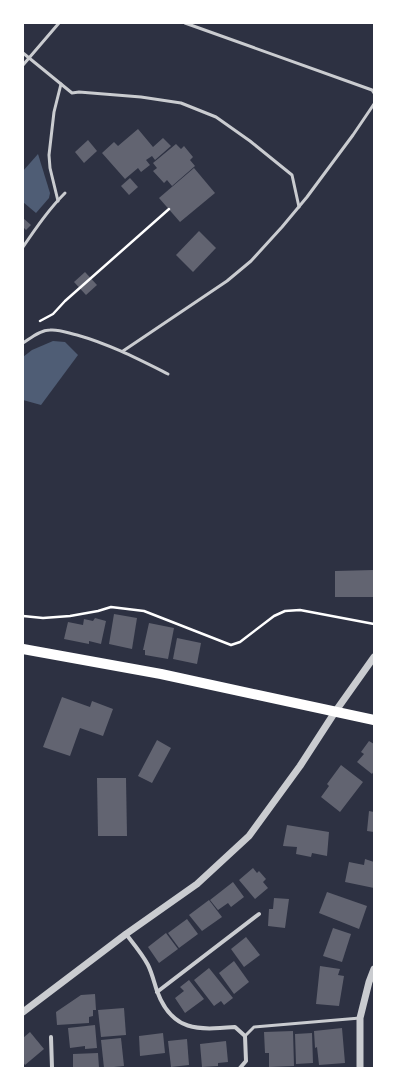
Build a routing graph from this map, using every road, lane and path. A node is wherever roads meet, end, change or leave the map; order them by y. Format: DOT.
graph roads {
  1 [pos="58,23"];
  2 [pos="185,23"];
  3 [pos="23,53"];
  4 [pos="29,58"];
  5 [pos="23,65"];
  6 [pos="61,84"];
  7 [pos="374,93"];
  8 [pos="374,104"];
  9 [pos="65,193"];
  10 [pos="58,201"];
  11 [pos="299,206"];
  12 [pos="169,209"];
  13 [pos="23,247"];
  14 [pos="37,322"];
  15 [pos="23,343"];
  16 [pos="122,351"];
  17 [pos="168,374"];
  18 [pos="23,616"];
  19 [pos="374,624"];
  20 [pos="23,648"];
  21 [pos="374,657"];
  22 [pos="335,712"];
  23 [pos="374,720"];
  24 [pos="259,914"];
  25 [pos="126,934"];
  26 [pos="374,968"];
  27 [pos="157,992"];
  28 [pos="23,1012"];
  29 [pos="360,1018"];
  30 [pos="246,1036"];
  31 [pos="51,1037"];
  32 [pos="52,1068"];
  33 [pos="240,1068"];
  34 [pos="359,1068"];
  1 -- 4 [label="lane"];
  2 -- 7 [label="lane"];
  3 -- 4 [label="lane"];
  4 -- 5 [label="lane"];
  4 -- 6 [label="lane"];
  6 -- 10 [label="lane"];
  6 -- 11 [label="lane"];
  8 -- 11 [label="lane"];
  9 -- 10 [label="lane"];
  10 -- 13 [label="lane"];
  11 -- 16 [label="lane"];
  12 -- 14 [label="path"];
  15 -- 16 [label="lane"];
  16 -- 17 [label="lane"];
  18 -- 19 [label="path"];
  20 -- 22 [label="main road"];
  21 -- 22 [label="street"];
  22 -- 23 [label="main road"];
  22 -- 25 [label="street"];
  24 -- 27 [label="street"];
  25 -- 27 [label="street"];
  25 -- 28 [label="street"];
  26 -- 29 [label="street"];
  27 -- 30 [label="street"];
  29 -- 30 [label="lane"];
  29 -- 34 [label="street"];
  30 -- 33 [label="street"];
  31 -- 32 [label="street"];
}
